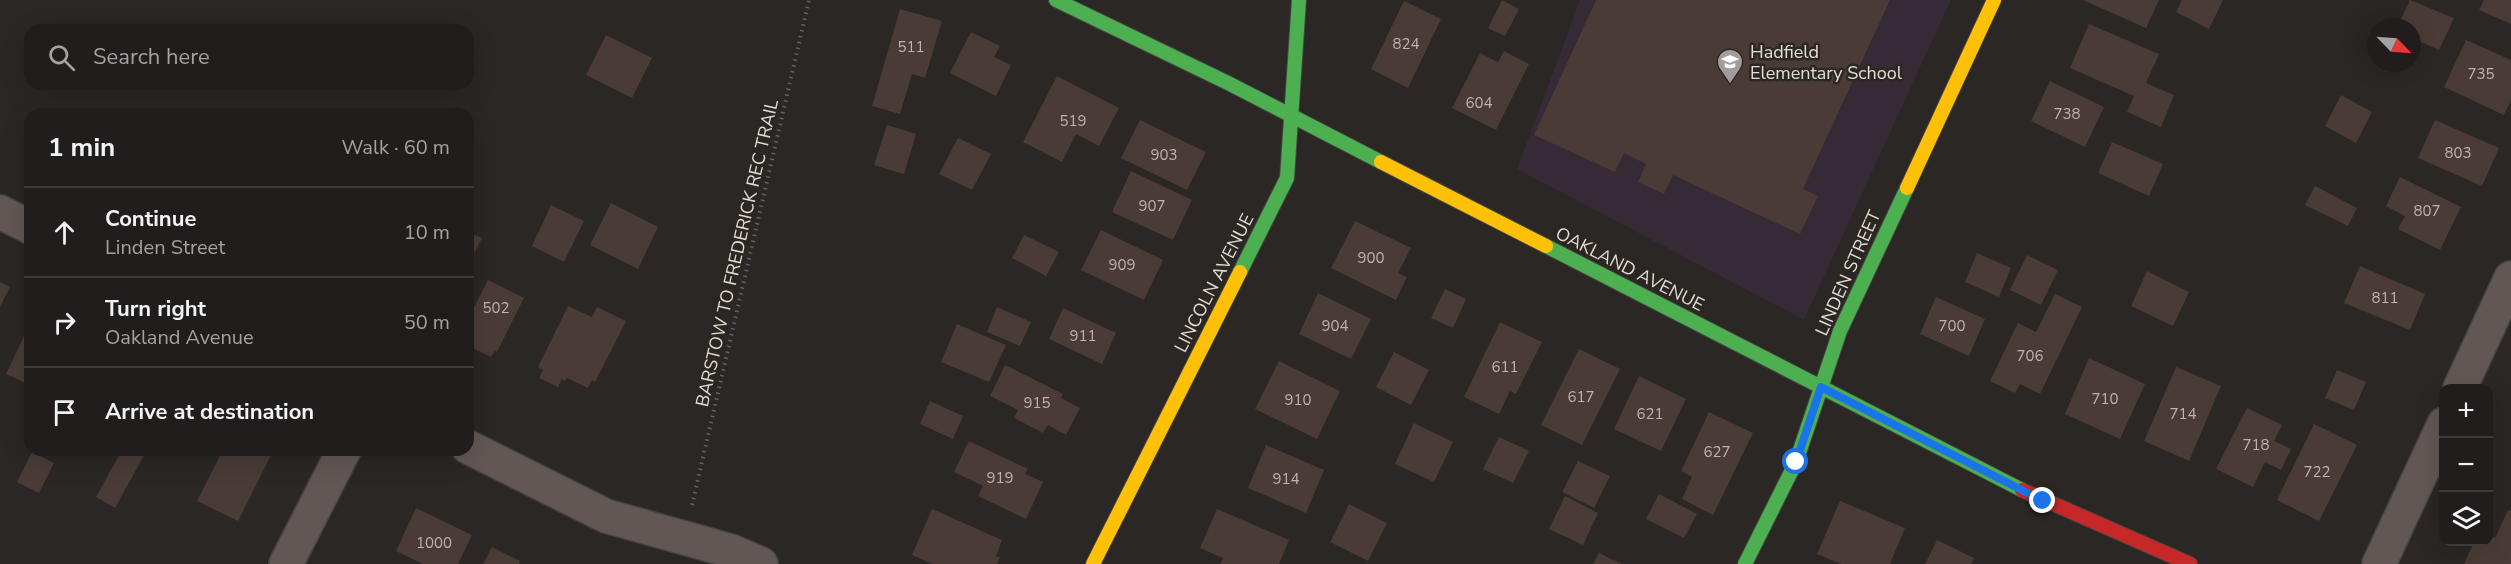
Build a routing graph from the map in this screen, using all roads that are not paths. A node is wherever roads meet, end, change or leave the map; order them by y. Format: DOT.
graph roads {
  1 [pos="1056,0"];
  2 [pos="1299,0"];
  3 [pos="1994,0"];
  4 [pos="1293,118"];
  5 [pos="0,212"];
  6 [pos="24,224"];
  7 [pos="2511,278"];
  8 [pos="2462,384"];
  9 [pos="1821,387"];
  10 [pos="2439,435"];
  11 [pos="474,450"];
  12 [pos="341,456"];
  13 [pos="286,564"];
  14 [pos="761,564"];
  15 [pos="1093,564"];
  16 [pos="1745,564"];
  17 [pos="2190,564"];
  18 [pos="2379,564"];
  1 -- 4 [label="street, OAKLAND AVENUE"];
  2 -- 4 [label="street, LINCOLN AVENUE"];
  3 -- 9 [label="street, LINDEN STREET"];
  4 -- 9 [label="street, OAKLAND AVENUE"];
  4 -- 15 [label="street, LINCOLN AVENUE"];
  5 -- 6 [label="street"];
  7 -- 8 [label="street"];
  9 -- 16 [label="street, LINDEN STREET"];
  9 -- 17 [label="street, OAKLAND AVENUE"];
  10 -- 18 [label="street"];
  11 -- 14 [label="street"];
  12 -- 13 [label="street"];
}
